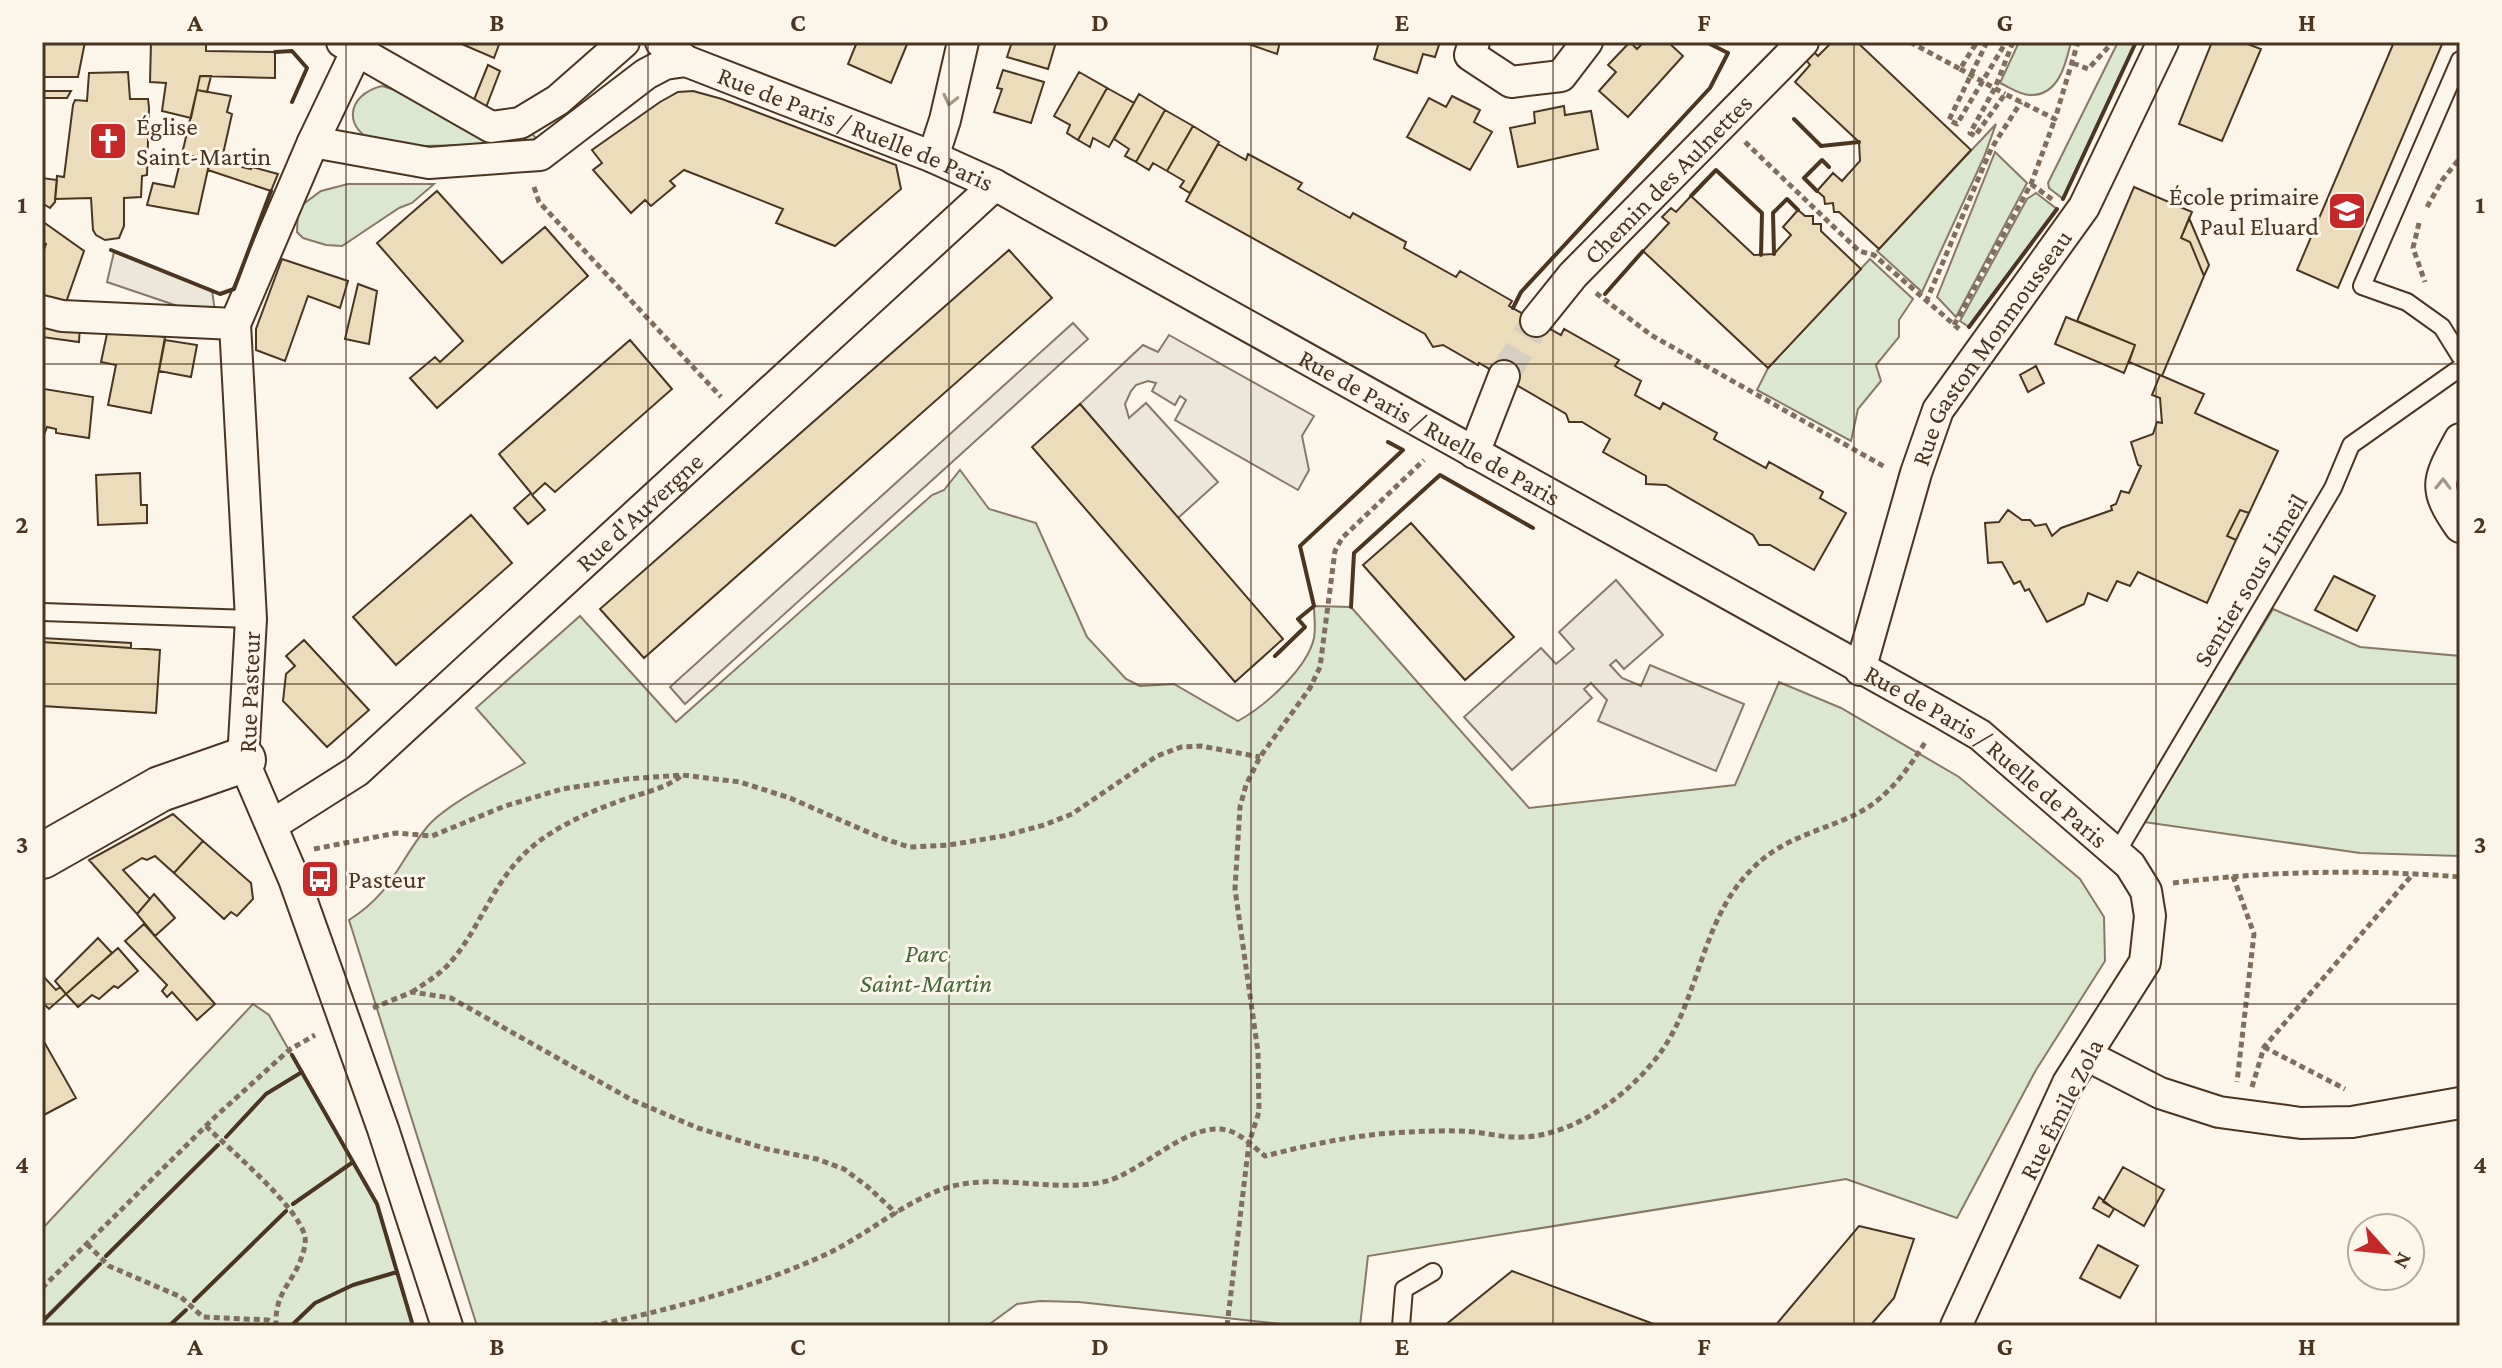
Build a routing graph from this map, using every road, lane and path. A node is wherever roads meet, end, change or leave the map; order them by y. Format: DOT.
graph roads {
  1 [pos="624,42"];
  2 [pos="661,42"];
  3 [pos="963,42"];
  4 [pos="1474,42"];
  5 [pos="1587,42"];
  6 [pos="1803,42"];
  7 [pos="1910,42"];
  8 [pos="1977,42"];
  9 [pos="1987,42"];
  10 [pos="2006,42"];
  11 [pos="2013,42"];
  12 [pos="2078,42"];
  13 [pos="2113,42"];
  14 [pos="2163,42"];
  15 [pos="350,46"];
  16 [pos="2460,60"];
  17 [pos="686,61"];
  18 [pos="2073,63"];
  19 [pos="1960,69"];
  20 [pos="1972,75"];
  21 [pos="1983,81"];
  22 [pos="1995,88"];
  23 [pos="2005,94"];
  24 [pos="2021,102"];
  25 [pos="2055,119"];
  26 [pos="1724,122"];
  27 [pos="313,142"];
  28 [pos="522,156"];
  29 [pos="933,157"];
  30 [pos="2460,158"];
  31 [pos="2031,184"];
  32 [pos="995,185"];
  33 [pos="2062,207"];
  34 [pos="1573,275"];
  35 [pos="2428,289"];
  36 [pos="1926,302"];
  37 [pos="52,313"];
  38 [pos="1536,321"];
  39 [pos="235,324"];
  40 [pos="1954,325"];
  41 [pos="1953,341"];
  42 [pos="2460,356"];
  43 [pos="2460,368"];
  44 [pos="1504,376"];
  45 [pos="741,419"];
  46 [pos="2460,439"];
  47 [pos="1474,453"];
  48 [pos="1429,456"];
  49 [pos="1916,473"];
  50 [pos="2460,527"];
  51 [pos="42,612"];
  52 [pos="251,619"];
  53 [pos="1860,670"];
  54 [pos="1942,713"];
  55 [pos="1260,757"];
  56 [pos="243,760"];
  57 [pos="682,775"];
  58 [pos="272,825"];
  59 [pos="315,849"];
  60 [pos="2117,852"];
  61 [pos="284,854"];
  62 [pos="42,856"];
  63 [pos="320,864"];
  64 [pos="2413,873"];
  65 [pos="2233,876"];
  66 [pos="2460,877"];
  67 [pos="2146,891"];
  68 [pos="412,992"];
  69 [pos="343,1018"];
  70 [pos="2264,1047"];
  71 [pos="2086,1055"];
  72 [pos="2348,1091"];
  73 [pos="2235,1097"];
  74 [pos="2248,1100"];
  75 [pos="2460,1103"];
  76 [pos="206,1126"];
  77 [pos="1249,1143"];
  78 [pos="897,1214"];
  79 [pos="87,1244"];
  80 [pos="1433,1272"];
  81 [pos="42,1288"];
  82 [pos="277,1325"];
  83 [pos="447,1326"];
  84 [pos="592,1326"];
  85 [pos="1227,1326"];
  86 [pos="1401,1326"];
  87 [pos="1956,1326"];
  1 -- 15 [label="street"];
  2 -- 17 [label="street, Rue de Paris / Ruelle de Paris"];
  3 -- 29 [label="street, one-way"];
  4 -- 5 [label="street"];
  6 -- 26 [label="street, Chemin des Aulnettes"];
  7 -- 19 [label="path"];
  8 -- 19 [label="path"];
  9 -- 20 [label="path"];
  10 -- 21 [label="path"];
  11 -- 22 [label="path"];
  12 -- 18 [label="path"];
  13 -- 18 [label="path"];
  14 -- 49 [label="street, Rue Gaston Monmousseau"];
  15 -- 27 [label="street, Rue Pasteur"];
  16 -- 42 [label="lane"];
  17 -- 28 [label="street"];
  17 -- 29 [label="street, Rue de Paris / Ruelle de Paris"];
  18 -- 25 [label="path"];
  19 -- 20 [label="path"];
  20 -- 21 [label="path"];
  20 -- 21 [label="path"];
  21 -- 22 [label="path"];
  22 -- 23 [label="path"];
  22 -- 23 [label="path"];
  23 -- 24 [label="path"];
  24 -- 25 [label="path"];
  24 -- 36 [label="path"];
  25 -- 31 [label="path"];
  26 -- 34 [label="street, Chemin des Aulnettes"];
  26 -- 36 [label="path"];
  27 -- 28 [label="street"];
  27 -- 39 [label="street, Rue Pasteur"];
  28 -- 45 [label="path"];
  29 -- 32 [label="street, Rue de Paris / Ruelle de Paris"];
  30 -- 35 [label="path"];
  31 -- 33 [label="path"];
  31 -- 40 [label="path"];
  32 -- 45 [label="street, Rue d'Auvergne"];
  32 -- 47 [label="street, Rue de Paris / Ruelle de Paris"];
  34 -- 38 [label="street, Chemin des Aulnettes"];
  34 -- 49 [label="path"];
  36 -- 40 [label="path"];
  37 -- 39 [label="street"];
  39 -- 52 [label="street, Rue Pasteur"];
  40 -- 41 [label="path"];
  43 -- 60 [label="lane, Sentier sous Limeil"];
  44 -- 47 [label="street"];
  45 -- 58 [label="street, Rue d'Auvergne"];
  50 -- 46 [label="street, one-way"];
  47 -- 53 [label="street, Rue de Paris / Ruelle de Paris"];
  48 -- 55 [label="path"];
  49 -- 53 [label="street, Rue Gaston Monmousseau"];
  51 -- 52 [label="lane"];
  52 -- 56 [label="street, Rue Pasteur"];
  53 -- 54 [label="street, Rue de Paris / Ruelle de Paris"];
  54 -- 60 [label="street, Rue de Paris / Ruelle de Paris"];
  54 -- 77 [label="path"];
  55 -- 57 [label="path"];
  55 -- 77 [label="path"];
  56 -- 58 [label="street, Rue Pasteur"];
  56 -- 62 [label="street"];
  57 -- 59 [label="path"];
  57 -- 68 [label="path"];
  58 -- 61 [label="street, Rue Pasteur"];
  59 -- 61 [label="path"];
  59 -- 63 [label="path"];
  60 -- 67 [label="street, Rue de Paris / Ruelle de Paris"];
  61 -- 69 [label="street, Rue Pasteur"];
  64 -- 65 [label="path"];
  64 -- 66 [label="path"];
  64 -- 70 [label="path"];
  65 -- 67 [label="path"];
  65 -- 73 [label="path"];
  67 -- 71 [label="street, Rue Émile Zola"];
  68 -- 69 [label="path"];
  68 -- 78 [label="path"];
  69 -- 76 [label="path"];
  69 -- 83 [label="street, Rue Pasteur"];
  70 -- 72 [label="path"];
  70 -- 74 [label="path"];
  71 -- 75 [label="street"];
  71 -- 87 [label="street, Rue Émile Zola"];
  76 -- 79 [label="path"];
  76 -- 82 [label="path"];
  77 -- 78 [label="path"];
  77 -- 85 [label="path"];
  78 -- 84 [label="path"];
  79 -- 81 [label="path"];
  79 -- 82 [label="path"];
  80 -- 86 [label="lane"];
}
